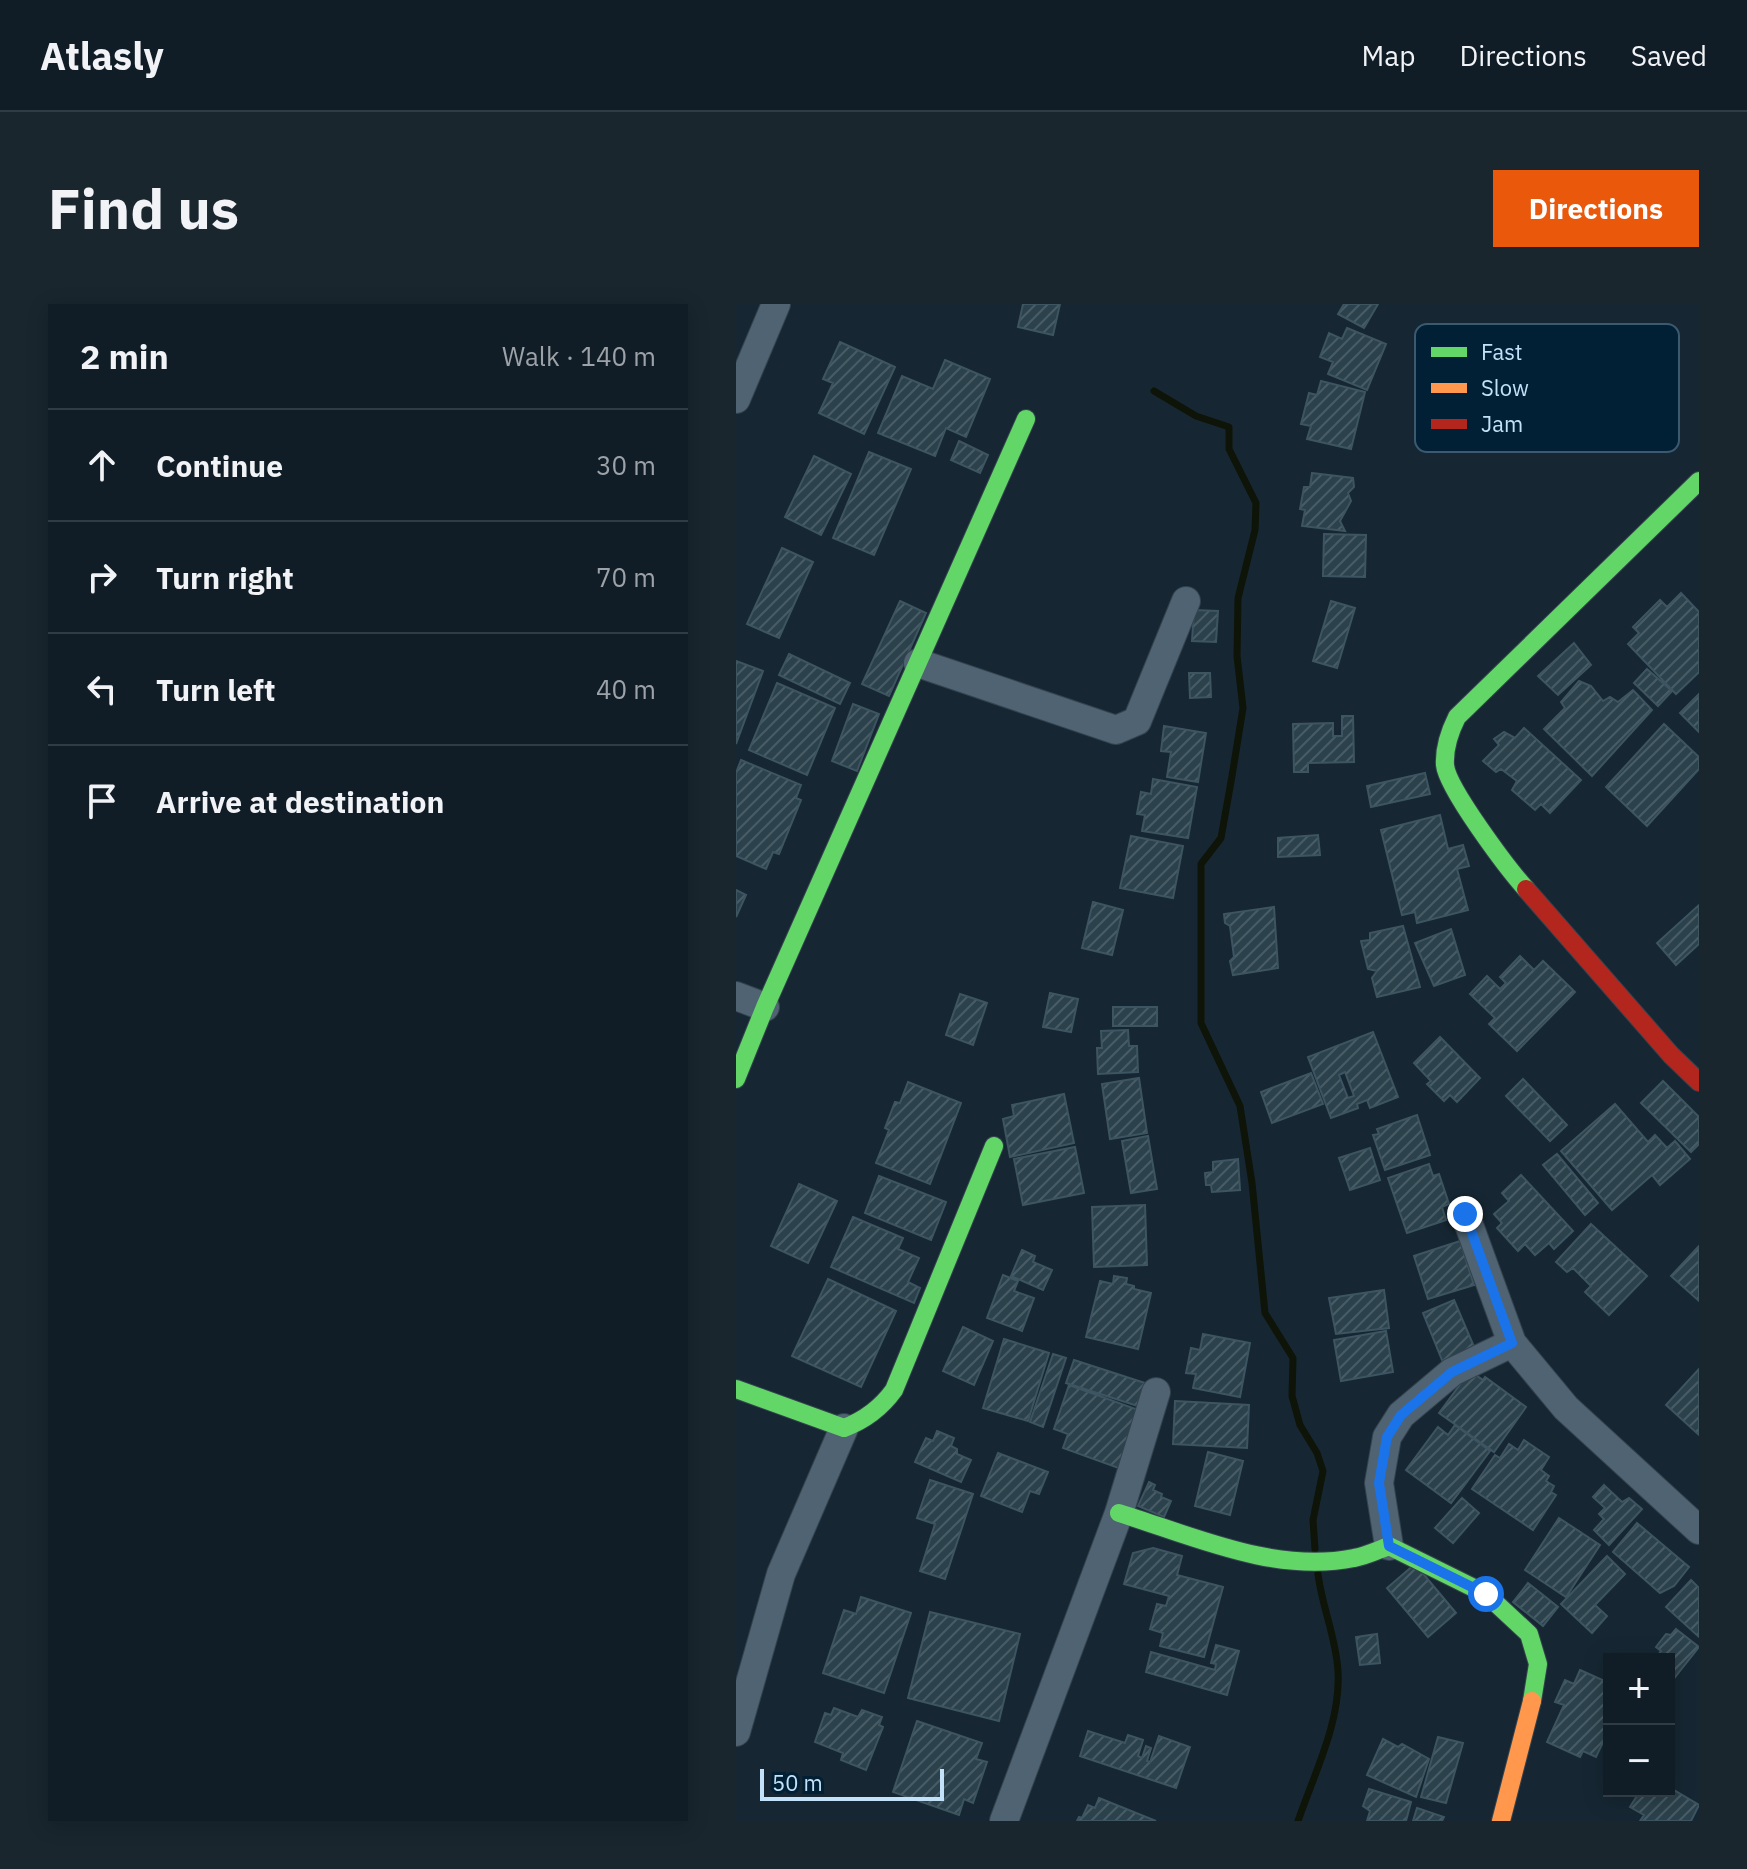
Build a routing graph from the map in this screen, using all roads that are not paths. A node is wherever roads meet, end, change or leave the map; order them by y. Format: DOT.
graph roads {
  1 [pos="776,304"];
  2 [pos="736,399"];
  3 [pos="1026,419"];
  4 [pos="1699,481"];
  5 [pos="1186,601"];
  6 [pos="918,663"];
  7 [pos="736,996"];
  8 [pos="765,1007"];
  9 [pos="736,1079"];
  10 [pos="1699,1082"];
  11 [pos="994,1146"];
  12 [pos="1465,1214"];
  13 [pos="1512,1343"];
  14 [pos="736,1389"];
  15 [pos="1156,1392"];
  16 [pos="844,1428"];
  17 [pos="1119,1513"];
  18 [pos="1699,1530"];
  19 [pos="1389,1546"];
  20 [pos="736,1732"];
  21 [pos="1004,1821"];
  22 [pos="1501,1821"];
  1 -- 2 [label="street"];
  3 -- 6 [label="street"];
  4 -- 10 [label="street"];
  5 -- 6 [label="street"];
  6 -- 8 [label="street"];
  7 -- 8 [label="street"];
  8 -- 9 [label="street"];
  11 -- 16 [label="street"];
  12 -- 13 [label="street"];
  13 -- 18 [label="street"];
  13 -- 19 [label="street"];
  14 -- 16 [label="street"];
  15 -- 17 [label="street"];
  16 -- 20 [label="street"];
  17 -- 19 [label="street"];
  17 -- 21 [label="street"];
  19 -- 22 [label="street"];
}
